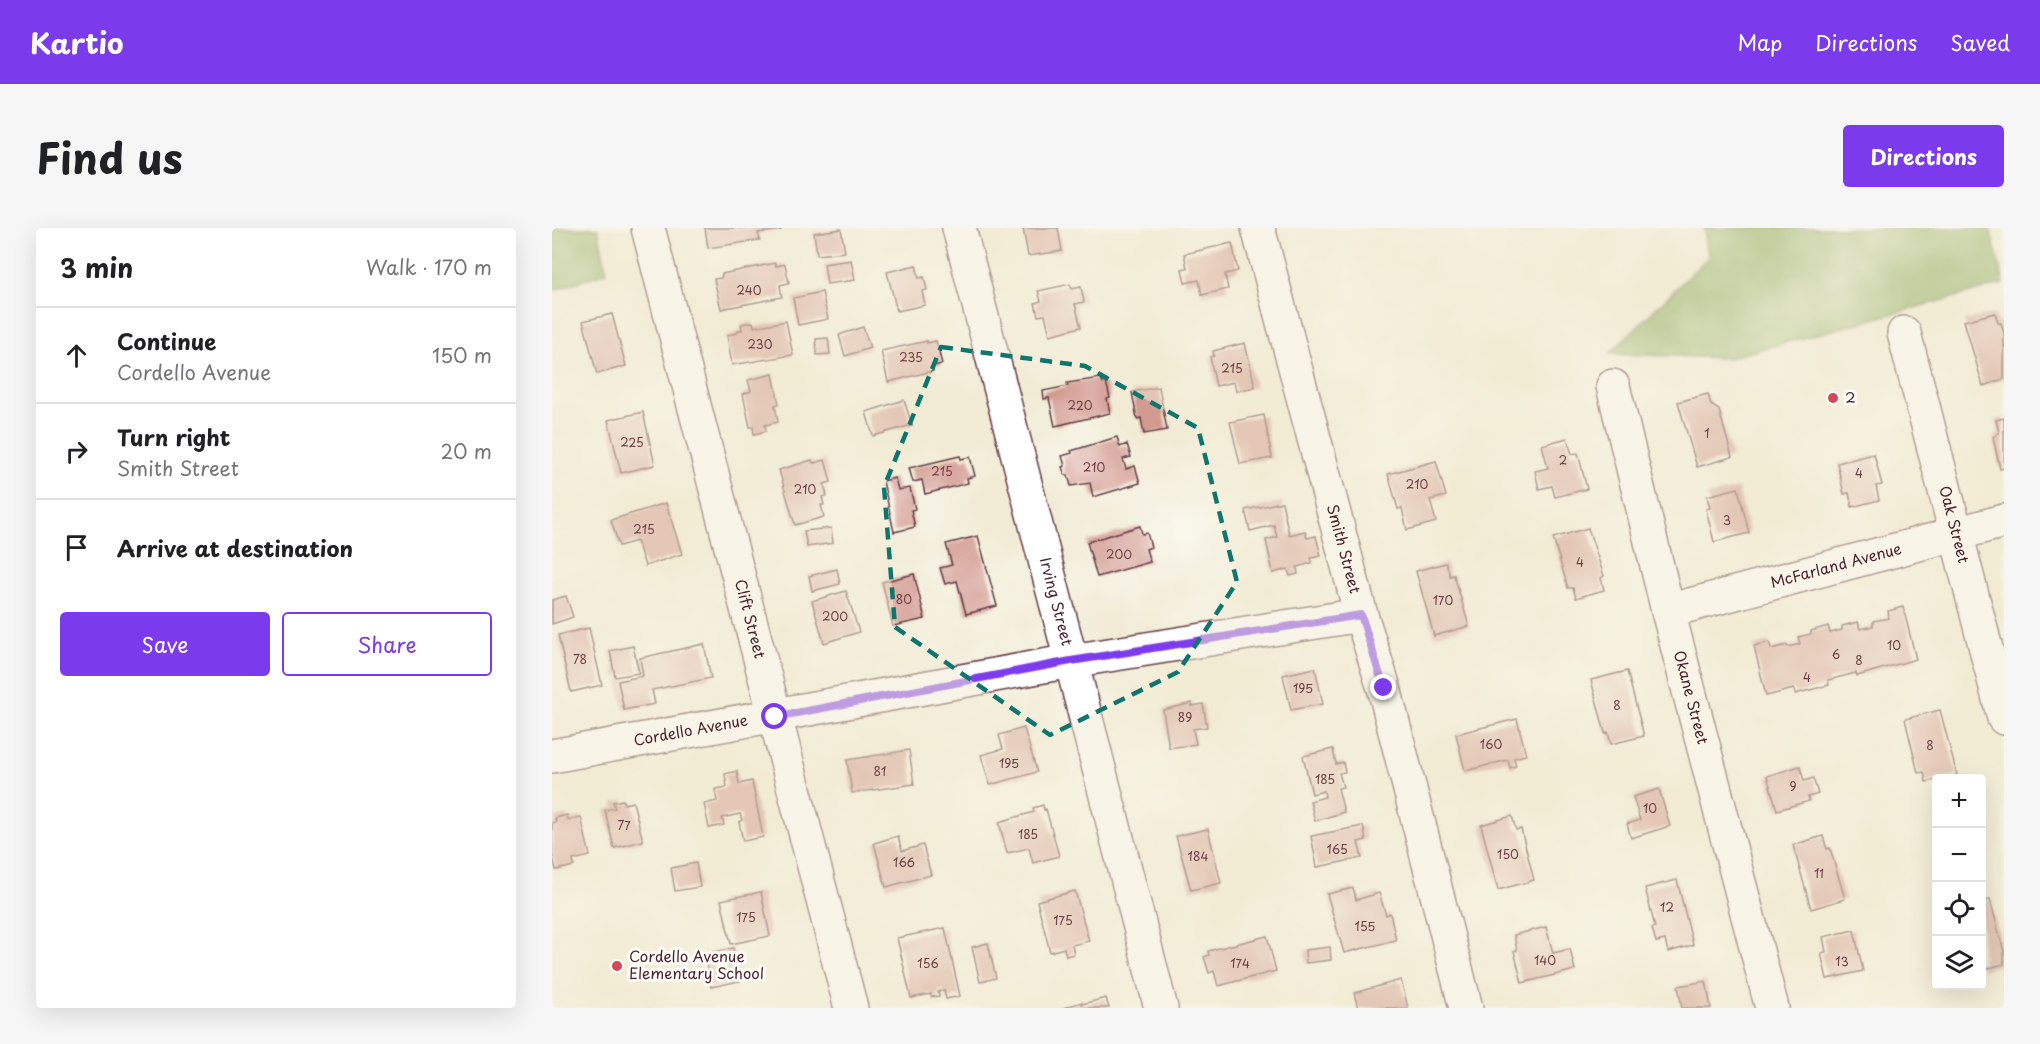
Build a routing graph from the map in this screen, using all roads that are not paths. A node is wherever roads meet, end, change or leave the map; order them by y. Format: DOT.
graph roads {
  1 [pos="648,228"];
  2 [pos="959,228"];
  3 [pos="1258,228"];
  4 [pos="1904,333"];
  5 [pos="1613,386"];
  6 [pos="2004,521"];
  7 [pos="1956,534"];
  8 [pos="1668,611"];
  9 [pos="1361,615"];
  10 [pos="1071,661"];
  11 [pos="775,717"];
  12 [pos="2004,718"];
  13 [pos="552,756"];
  14 [pos="851,1008"];
  15 [pos="1161,1008"];
  16 [pos="1466,1008"];
  17 [pos="1772,1008"];
  1 -- 11 [label="street, Clift Street"];
  2 -- 10 [label="street, Irving Street"];
  3 -- 9 [label="street, Smith Street"];
  4 -- 7 [label="street, Oak Street"];
  5 -- 8 [label="street, Okane Street"];
  6 -- 7 [label="street, McFarland Avenue"];
  7 -- 8 [label="street, McFarland Avenue"];
  7 -- 12 [label="street, Oak Street"];
  8 -- 17 [label="street, Okane Street"];
  9 -- 10 [label="street, Cordello Avenue"];
  9 -- 16 [label="street, Smith Street"];
  10 -- 11 [label="street, Cordello Avenue"];
  10 -- 15 [label="street, Irving Street"];
  11 -- 13 [label="street, Cordello Avenue"];
  11 -- 14 [label="street, Clift Street"];
}
